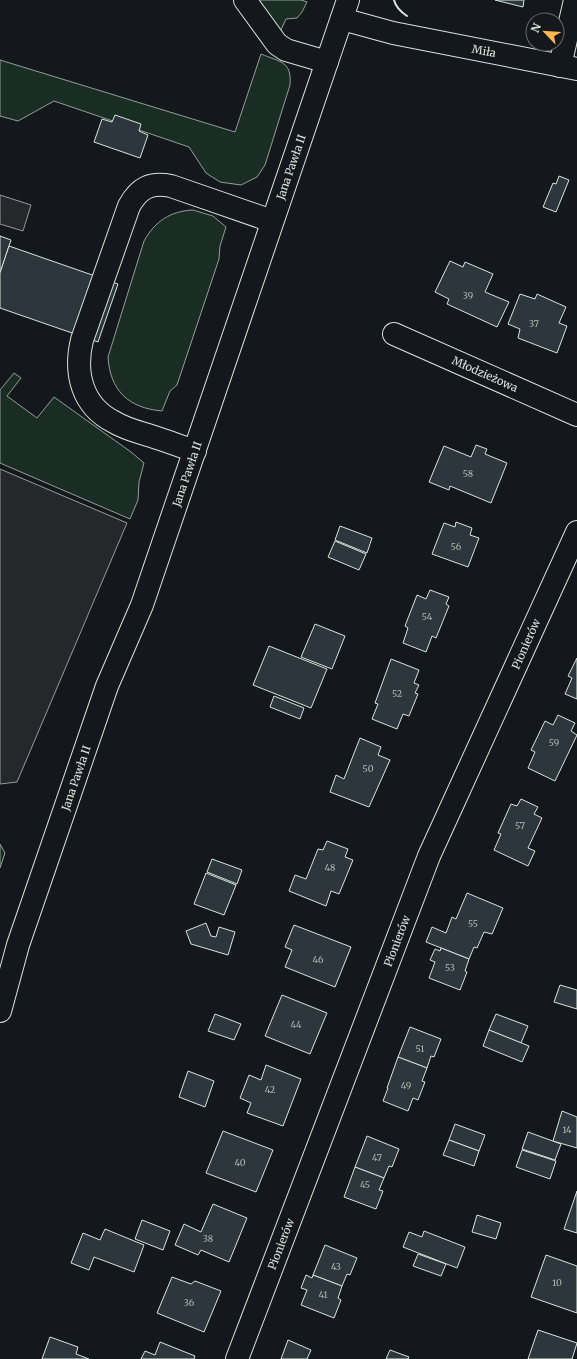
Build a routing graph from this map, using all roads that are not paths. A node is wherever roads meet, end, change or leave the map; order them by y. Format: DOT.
graph roads {
  1 [pos="245,0"];
  2 [pos="575,0"];
  3 [pos="345,9"];
  4 [pos="328,62"];
  5 [pos="568,68"];
  6 [pos="272,221"];
  7 [pos="394,334"];
  8 [pos="577,415"];
  9 [pos="195,451"];
  10 [pos="577,532"];
  11 [pos="18,945"];
  12 [pos="0,983"];
  13 [pos="0,1011"];
  14 [pos="237,1359"];
  1 -- 4 [label="street"];
  2 -- 5 [label="street, Miła"];
  3 -- 4 [label="street, Jana Pawła II"];
  3 -- 5 [label="street, Miła"];
  4 -- 6 [label="street, Jana Pawła II"];
  6 -- 9 [label="street, Jana Pawła II"];
  6 -- 9 [label="street"];
  7 -- 8 [label="street, Młodzieżowa"];
  9 -- 11 [label="street, Jana Pawła II"];
  10 -- 14 [label="street, Pionierów"];
  11 -- 12 [label="street, Jana Pawła II"];
  11 -- 13 [label="street, Jana Pawła II"];
}
